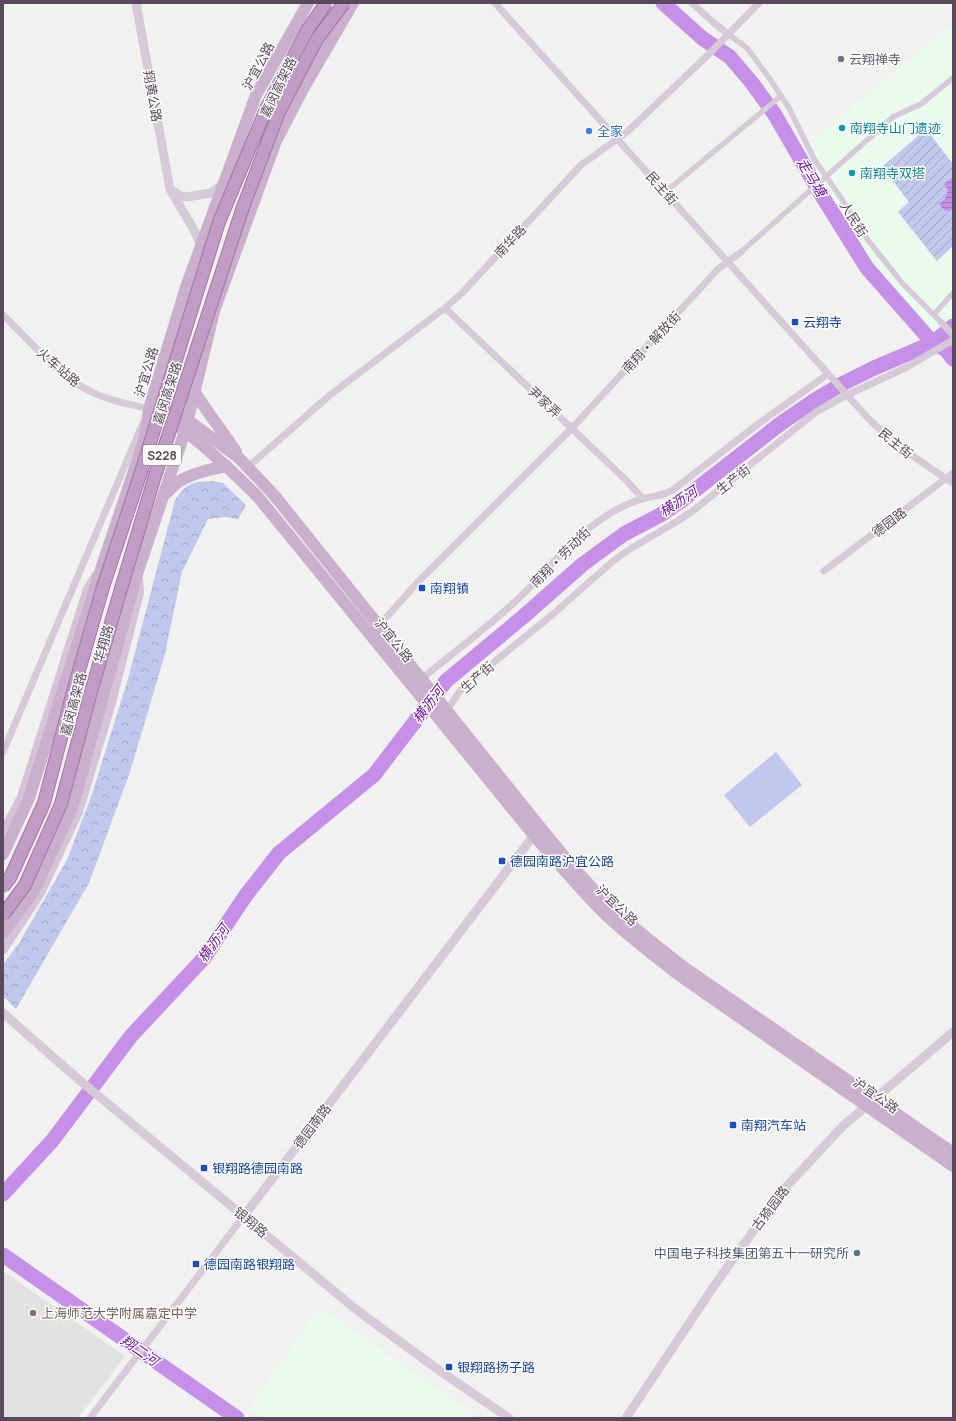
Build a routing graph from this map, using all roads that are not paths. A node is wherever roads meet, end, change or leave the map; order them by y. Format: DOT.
graph roads {
  1 [pos="136,3"];
  2 [pos="308,3"];
  3 [pos="326,3"];
  4 [pos="344,3"];
  5 [pos="353,3"];
  6 [pos="495,3"];
  7 [pos="692,3"];
  8 [pos="759,3"];
  9 [pos="728,34"];
  10 [pos="953,78"];
  11 [pos="781,96"];
  12 [pos="618,139"];
  13 [pos="825,176"];
  14 [pos="224,183"];
  15 [pos="170,189"];
  16 [pos="666,192"];
  17 [pos="201,247"];
  18 [pos="741,252"];
  19 [pos="728,262"];
  20 [pos="953,293"];
  21 [pos="445,308"];
  22 [pos="934,314"];
  23 [pos="3,315"];
  24 [pos="942,323"];
  25 [pos="952,334"];
  26 [pos="950,342"];
  27 [pos="828,374"];
  28 [pos="155,391"];
  29 [pos="194,392"];
  30 [pos="847,395"];
  31 [pos="149,409"];
  32 [pos="186,426"];
  33 [pos="572,428"];
  34 [pos="239,458"];
  35 [pos="227,466"];
  36 [pos="249,466"];
  37 [pos="953,473"];
  38 [pos="946,478"];
  39 [pos="953,483"];
  40 [pos="163,496"];
  41 [pos="643,499"];
  42 [pos="102,566"];
  43 [pos="824,571"];
  44 [pos="137,574"];
  45 [pos="375,630"];
  46 [pos="423,687"];
  47 [pos="441,712"];
  48 [pos="3,752"];
  49 [pos="537,831"];
  50 [pos="3,833"];
  51 [pos="3,854"];
  52 [pos="3,887"];
  53 [pos="3,915"];
  54 [pos="3,933"];
  55 [pos="3,949"];
  56 [pos="3,1013"];
  57 [pos="953,1032"];
  58 [pos="871,1103"];
  59 [pos="953,1153"];
  60 [pos="953,1166"];
  61 [pos="243,1217"];
  62 [pos="90,1418"];
  63 [pos="509,1418"];
  64 [pos="626,1418"];
  1 -- 15 [label="street, 翔黄公路"];
  2 -- 14 [label="main road, 沪宜公路"];
  3 -- 52 [label="highway, 嘉闵高架路 / S228, bridge"];
  4 -- 53 [label="highway, 嘉闵高架路 / S228, bridge"];
  5 -- 29 [label="main road"];
  6 -- 12 [label="street, 民主街"];
  7 -- 9 [label="street, 人民街"];
  8 -- 9 [label="street, 南华路"];
  9 -- 11 [label="street, 人民街"];
  9 -- 12 [label="street, 南华路"];
  10 -- 13 [label="street, 南翔 • 解放街"];
  11 -- 13 [label="street, 人民街"];
  11 -- 16 [label="street"];
  12 -- 16 [label="street, 民主街"];
  12 -- 21 [label="street, 南华路"];
  13 -- 18 [label="street, 南翔 • 解放街"];
  13 -- 22 [label="street, 人民街"];
  14 -- 15 [label="street"];
  14 -- 17 [label="main road, 沪宜公路"];
  15 -- 17 [label="street, 翔黄公路"];
  16 -- 19 [label="street, 民主街"];
  17 -- 28 [label="main road, 沪宜公路"];
  18 -- 19 [label="street, 南翔 • 解放街"];
  19 -- 27 [label="street, 民主街"];
  19 -- 33 [label="street, 南翔 • 解放街"];
  20 -- 22 [label="street"];
  21 -- 33 [label="street, 尹家弄"];
  21 -- 36 [label="street, 南华路"];
  22 -- 24 [label="street, 人民街"];
  23 -- 31 [label="street, 火车站路"];
  24 -- 25 [label="street, 人民街"];
  26 -- 30 [label="street, 生产街"];
  27 -- 30 [label="street, 民主街"];
  27 -- 41 [label="street, 南翔 • 劳动街"];
  28 -- 31 [label="main road, 沪宜公路"];
  28 -- 32 [label="main road"];
  29 -- 32 [label="main road"];
  29 -- 34 [label="main road"];
  30 -- 38 [label="street, 民主街"];
  30 -- 47 [label="street, 生产街"];
  31 -- 32 [label="main road, 沪宜公路"];
  31 -- 42 [label="main road, 华翔路"];
  31 -- 48 [label="street"];
  32 -- 34 [label="main road, 沪宜公路"];
  32 -- 35 [label="main road, 沪宜公路"];
  32 -- 40 [label="main road, 华翔路"];
  33 -- 41 [label="street, 尹家弄"];
  33 -- 45 [label="street, 南翔 • 解放街"];
  34 -- 36 [label="main road, 沪宜公路"];
  35 -- 40 [label="main road"];
  35 -- 45 [label="main road, 沪宜公路"];
  36 -- 45 [label="main road, 沪宜公路"];
  37 -- 38 [label="street, 德园路"];
  38 -- 39 [label="street, 民主街"];
  38 -- 43 [label="street, 德园路"];
  40 -- 44 [label="main road, 华翔路"];
  41 -- 46 [label="street, 南翔 • 劳动街"];
  42 -- 50 [label="main road"];
  42 -- 51 [label="main road, 华翔路"];
  44 -- 54 [label="main road, 华翔路"];
  44 -- 55 [label="main road"];
  45 -- 46 [label="main road, 沪宜公路"];
  46 -- 47 [label="main road, 沪宜公路"];
  47 -- 49 [label="main road, 沪宜公路"];
  49 -- 58 [label="main road, 沪宜公路"];
  49 -- 61 [label="street, 德园南路"];
  56 -- 61 [label="street, 银翔路"];
  57 -- 58 [label="street, 古猗园路"];
  58 -- 59 [label="main road, 沪宜公路"];
  58 -- 60 [label="main road, 沪宜公路"];
  58 -- 64 [label="street, 古猗园路"];
  61 -- 62 [label="street, 德园南路"];
  61 -- 63 [label="street, 银翔路"];
}
